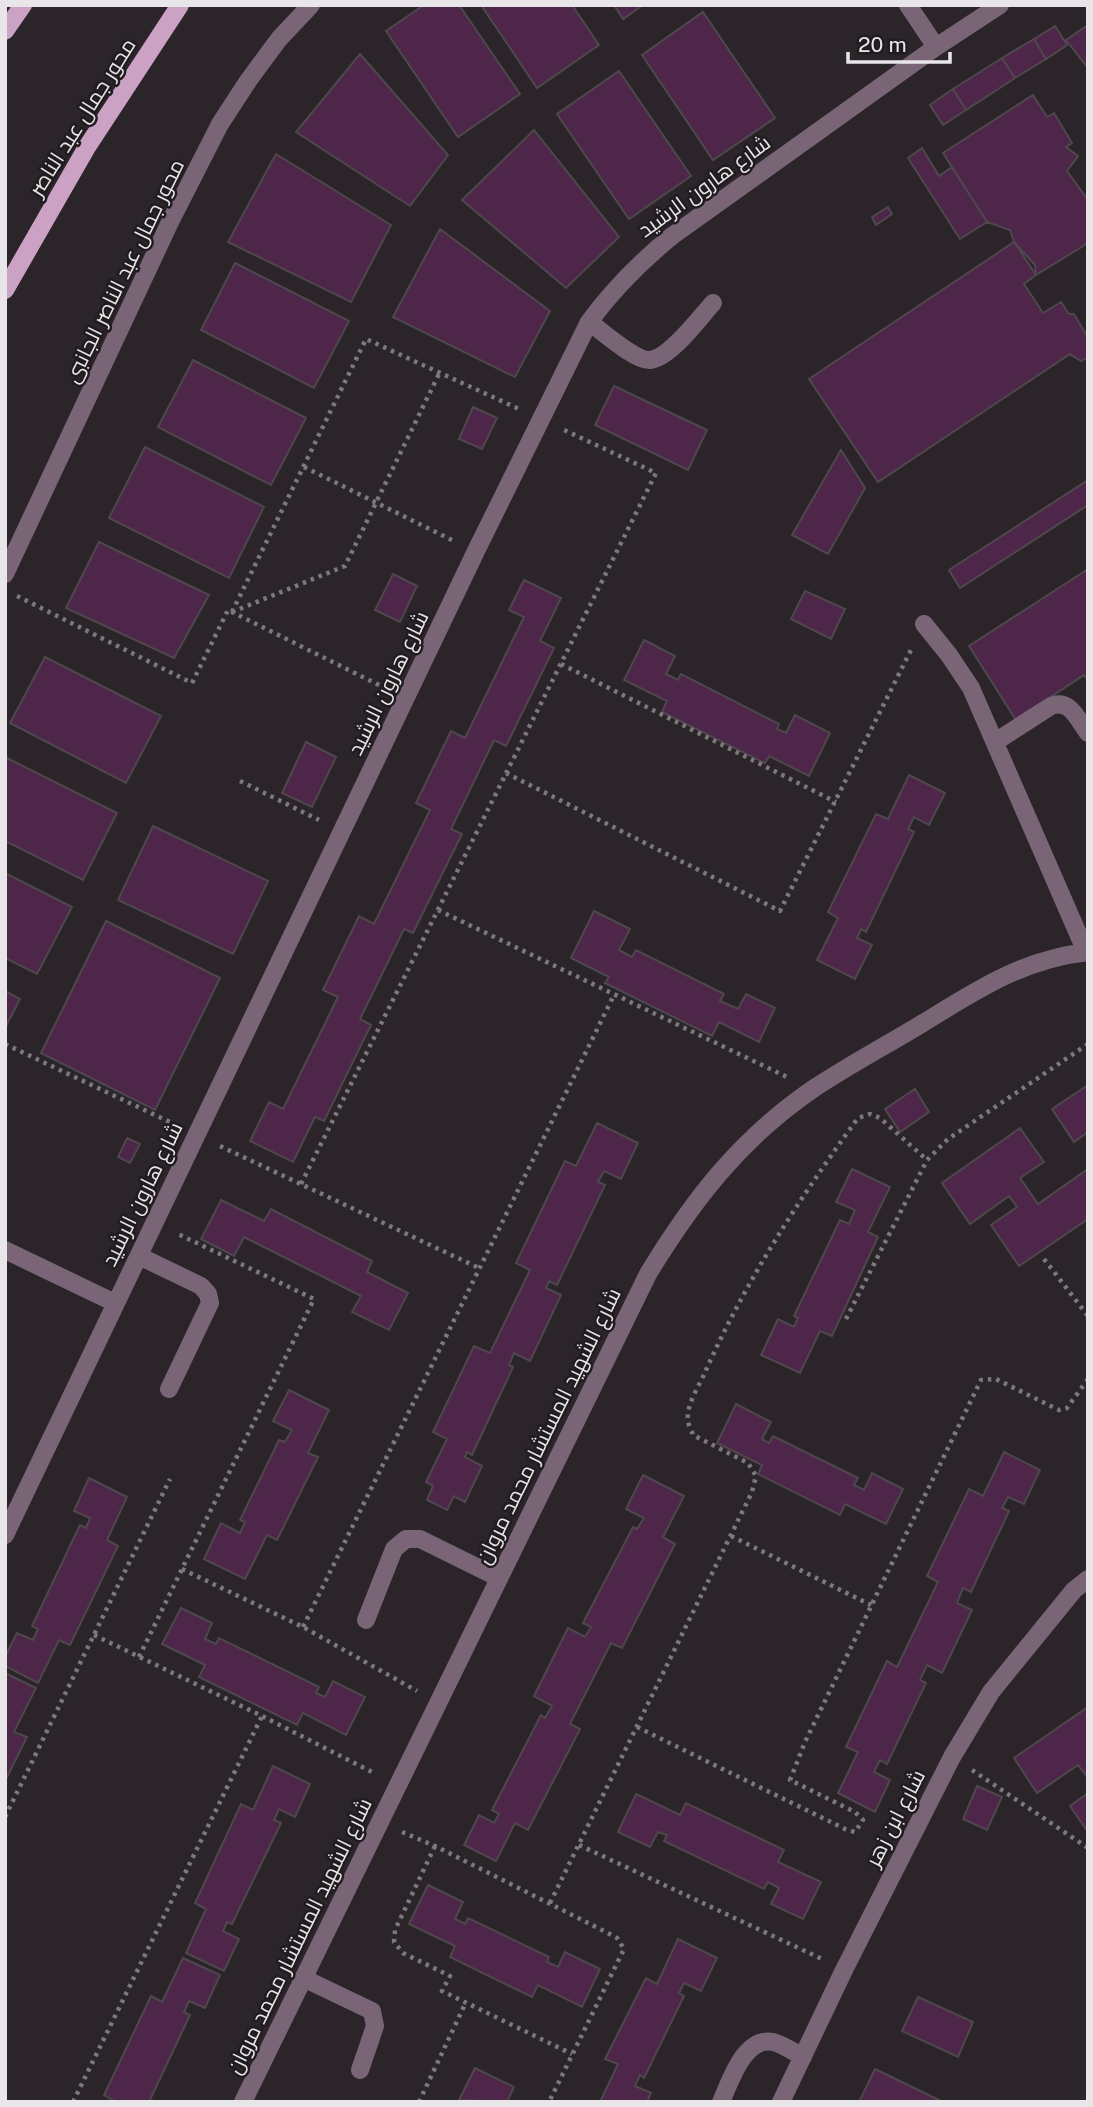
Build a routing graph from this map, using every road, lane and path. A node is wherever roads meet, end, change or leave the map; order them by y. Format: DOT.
graph roads {
  1 [pos="23,5"];
  2 [pos="180,5"];
  3 [pos="311,5"];
  4 [pos="908,5"];
  5 [pos="1000,5"];
  6 [pos="5,32"];
  7 [pos="936,47"];
  8 [pos="5,290"];
  9 [pos="713,303"];
  10 [pos="589,322"];
  11 [pos="440,372"];
  12 [pos="540,419"];
  13 [pos="304,467"];
  14 [pos="374,502"];
  15 [pos="476,551"];
  16 [pos="5,575"];
  17 [pos="5,591"];
  18 [pos="232,612"];
  19 [pos="924,624"];
  20 [pos="561,664"];
  21 [pos="405,699"];
  22 [pos="1088,733"];
  23 [pos="995,742"];
  24 [pos="506,773"];
  25 [pos="240,781"];
  26 [pos="836,802"];
  27 [pos="342,831"];
  28 [pos="438,910"];
  29 [pos="1087,952"];
  30 [pos="614,995"];
  31 [pos="5,1044"];
  32 [pos="1088,1044"];
  33 [pos="813,1089"];
  34 [pos="196,1134"];
  35 [pos="927,1160"];
  36 [pos="301,1184"];
  37 [pos="155,1222"];
  38 [pos="5,1250"];
  39 [pos="139,1256"];
  40 [pos="1044,1259"];
  41 [pos="479,1268"];
  42 [pos="115,1303"];
  43 [pos="1088,1316"];
  44 [pos="846,1319"];
  45 [pos="1088,1379"];
  46 [pos="169,1389"];
  47 [pos="170,1479"];
  48 [pos="5,1535"];
  49 [pos="731,1536"];
  50 [pos="182,1569"];
  51 [pos="499,1578"];
  52 [pos="1088,1579"];
  53 [pos="871,1605"];
  54 [pos="366,1620"];
  55 [pos="303,1627"];
  56 [pos="94,1635"];
  57 [pos="138,1657"];
  58 [pos="438,1703"];
  59 [pos="262,1716"];
  60 [pos="637,1727"];
  61 [pos="953,1757"];
  62 [pos="398,1786"];
  63 [pos="5,1817"];
  64 [pos="380,1822"];
  65 [pos="579,1845"];
  66 [pos="435,1846"];
  67 [pos="1088,1848"];
  68 [pos="550,1903"];
  69 [pos="844,1970"];
  70 [pos="303,1978"];
  71 [pos="466,2003"];
  72 [pos="572,2054"];
  73 [pos="803,2057"];
  74 [pos="360,2070"];
  75 [pos="72,2102"];
  76 [pos="243,2102"];
  77 [pos="419,2102"];
  78 [pos="550,2102"];
  79 [pos="721,2102"];
  80 [pos="781,2102"];
  1 -- 6 [label="main road"];
  2 -- 8 [label="main road, محور جمال عبد الناصر"];
  3 -- 16 [label="street, محور جمال عبد الناصر الجانبى"];
  4 -- 7 [label="street"];
  5 -- 7 [label="street, شارع هارون الرشيد"];
  7 -- 10 [label="street, شارع هارون الرشيد"];
  9 -- 10 [label="street"];
  10 -- 12 [label="street, شارع هارون الرشيد"];
  11 -- 12 [label="path"];
  11 -- 13 [label="path"];
  11 -- 14 [label="path"];
  12 -- 15 [label="street, شارع هارون الرشيد"];
  12 -- 20 [label="path"];
  13 -- 14 [label="path"];
  13 -- 18 [label="path"];
  14 -- 15 [label="path"];
  14 -- 18 [label="path"];
  15 -- 21 [label="street, شارع هارون الرشيد"];
  17 -- 18 [label="path"];
  18 -- 21 [label="path"];
  19 -- 23 [label="street"];
  19 -- 26 [label="path"];
  20 -- 24 [label="path"];
  20 -- 26 [label="path"];
  21 -- 27 [label="street, شارع هارون الرشيد"];
  22 -- 23 [label="street"];
  23 -- 29 [label="street"];
  24 -- 26 [label="path"];
  24 -- 28 [label="path"];
  25 -- 27 [label="path"];
  27 -- 34 [label="street, شارع هارون الرشيد"];
  28 -- 30 [label="path"];
  28 -- 36 [label="path"];
  29 -- 33 [label="street, شارع الشهيد المستشار محمد مروان"];
  30 -- 33 [label="path"];
  30 -- 41 [label="path"];
  31 -- 34 [label="path"];
  32 -- 35 [label="path"];
  33 -- 51 [label="street, شارع الشهيد المستشار محمد مروان"];
  34 -- 36 [label="path"];
  34 -- 37 [label="street, شارع هارون الرشيد"];
  35 -- 44 [label="path"];
  35 -- 49 [label="path"];
  36 -- 41 [label="path"];
  37 -- 39 [label="street, شارع هارون الرشيد"];
  37 -- 50 [label="path"];
  38 -- 42 [label="street"];
  39 -- 42 [label="street, شارع هارون الرشيد"];
  39 -- 46 [label="street"];
  40 -- 43 [label="path"];
  41 -- 55 [label="path"];
  42 -- 48 [label="street, شارع هارون الرشيد"];
  45 -- 53 [label="path"];
  47 -- 56 [label="path"];
  49 -- 53 [label="path"];
  49 -- 60 [label="path"];
  50 -- 55 [label="path"];
  50 -- 57 [label="path"];
  51 -- 54 [label="street"];
  51 -- 58 [label="street, شارع الشهيد المستشار محمد مروان"];
  52 -- 61 [label="street, شارع ابن زهر"];
  53 -- 60 [label="path"];
  55 -- 58 [label="path"];
  56 -- 57 [label="path"];
  56 -- 63 [label="path"];
  57 -- 59 [label="path"];
  58 -- 62 [label="street, شارع الشهيد المستشار محمد مروان"];
  59 -- 62 [label="path"];
  59 -- 75 [label="path"];
  60 -- 65 [label="path"];
  61 -- 67 [label="path"];
  61 -- 69 [label="street, شارع ابن زهر"];
  62 -- 64 [label="street, شارع الشهيد المستشار محمد مروان"];
  64 -- 66 [label="path"];
  64 -- 70 [label="street, شارع الشهيد المستشار محمد مروان"];
  65 -- 68 [label="path"];
  65 -- 69 [label="path"];
  66 -- 68 [label="path"];
  66 -- 71 [label="path"];
  68 -- 72 [label="path"];
  69 -- 73 [label="street, شارع ابن زهر"];
  70 -- 74 [label="street"];
  70 -- 76 [label="street, شارع الشهيد المستشار محمد مروان"];
  71 -- 72 [label="path"];
  71 -- 77 [label="path"];
  72 -- 78 [label="path"];
  73 -- 79 [label="street"];
  73 -- 80 [label="street, شارع ابن زهر"];
}
